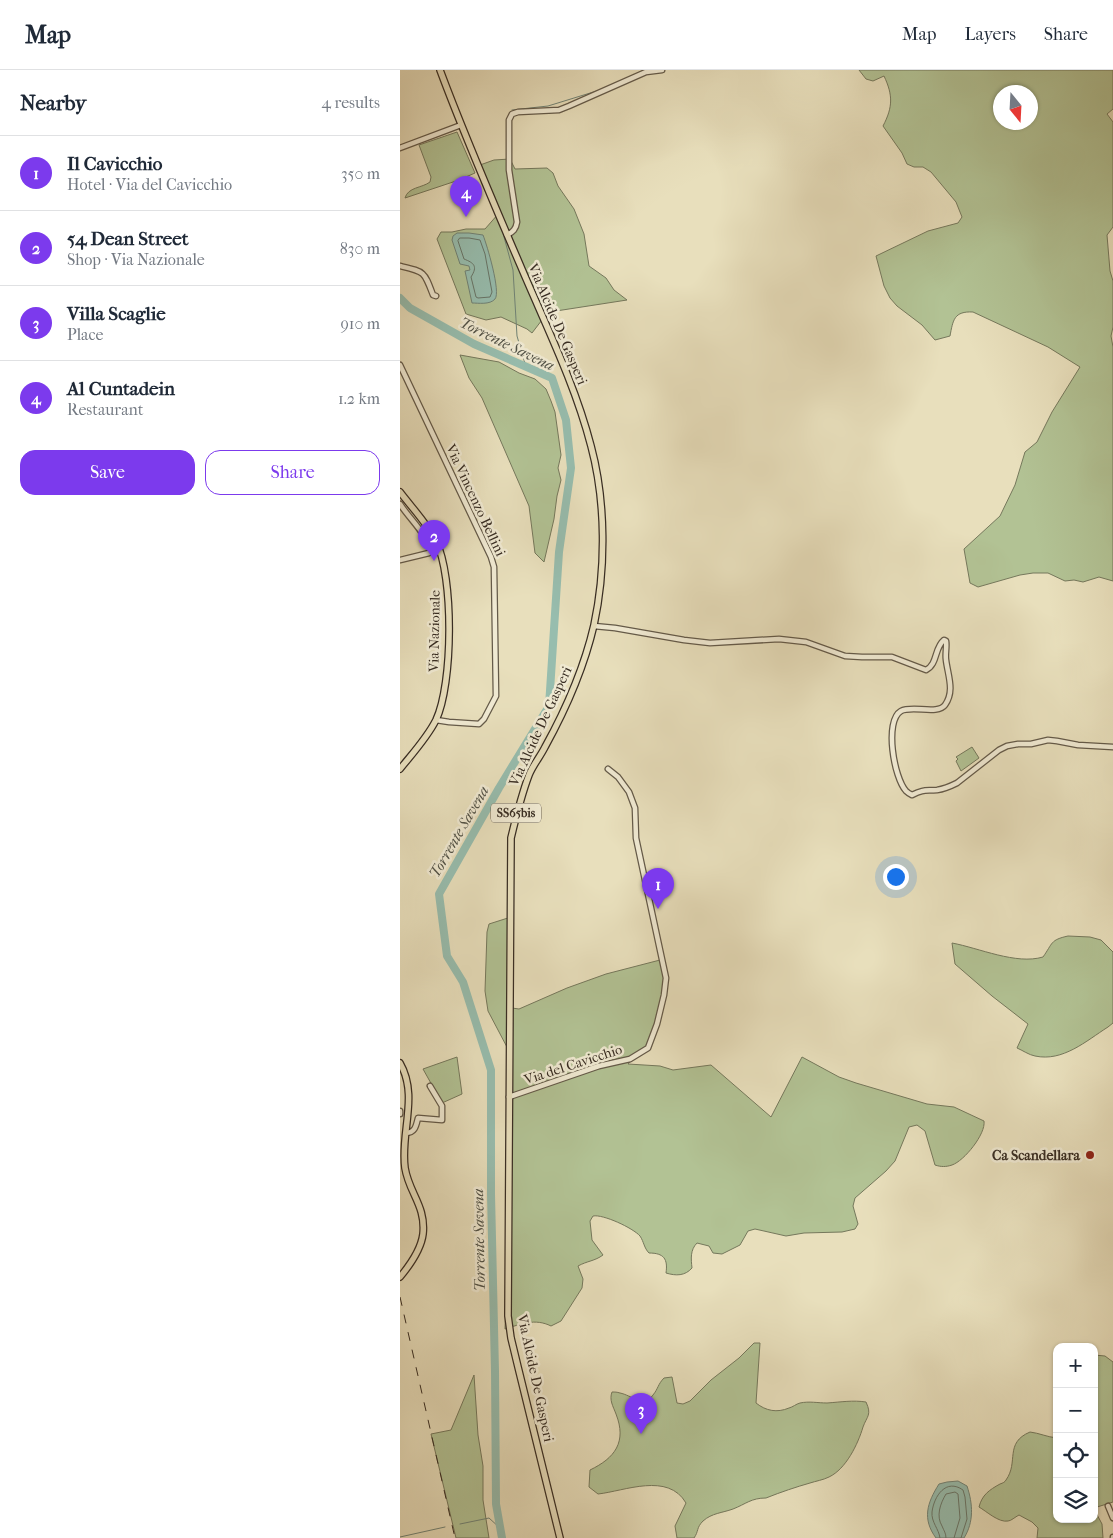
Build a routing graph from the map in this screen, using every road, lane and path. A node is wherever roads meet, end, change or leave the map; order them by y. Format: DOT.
graph roads {
  1 [pos="440,70"];
  2 [pos="662,70"];
  3 [pos="461,125"];
  4 [pos="400,148"];
  5 [pos="507,236"];
  6 [pos="400,266"];
  7 [pos="436,296"];
  8 [pos="400,364"];
  9 [pos="400,492"];
  10 [pos="400,504"];
  11 [pos="400,560"];
  12 [pos="594,626"];
  13 [pos="436,720"];
  14 [pos="1113,746"];
  15 [pos="608,769"];
  16 [pos="400,770"];
  17 [pos="400,1063"];
  18 [pos="430,1086"];
  19 [pos="509,1097"];
  20 [pos="404,1136"];
  21 [pos="400,1277"];
  22 [pos="1108,1506"];
  23 [pos="1113,1518"];
  24 [pos="560,1538"];
  1 -- 3 [label="main road, SS65bis"];
  2 -- 5 [label="street"];
  3 -- 4 [label="street"];
  3 -- 5 [label="main road, Via Alcide De Gasperi / SS65bis"];
  5 -- 12 [label="main road, Via Alcide De Gasperi / SS65bis"];
  6 -- 7 [label="street"];
  8 -- 13 [label="street, Via Vincenzo Bellini"];
  9 -- 13 [label="main road, Via Nazionale"];
  10 -- 11 [label="street"];
  12 -- 14 [label="street"];
  12 -- 19 [label="main road, Via Alcide De Gasperi / SS65bis"];
  13 -- 16 [label="main road, Via Nazionale"];
  15 -- 19 [label="street, Via del Cavicchio"];
  17 -- 20 [label="main road"];
  18 -- 20 [label="street"];
  19 -- 24 [label="main road, Via Alcide De Gasperi / SS65bis"];
  20 -- 21 [label="main road"];
  22 -- 23 [label="street"];
}
